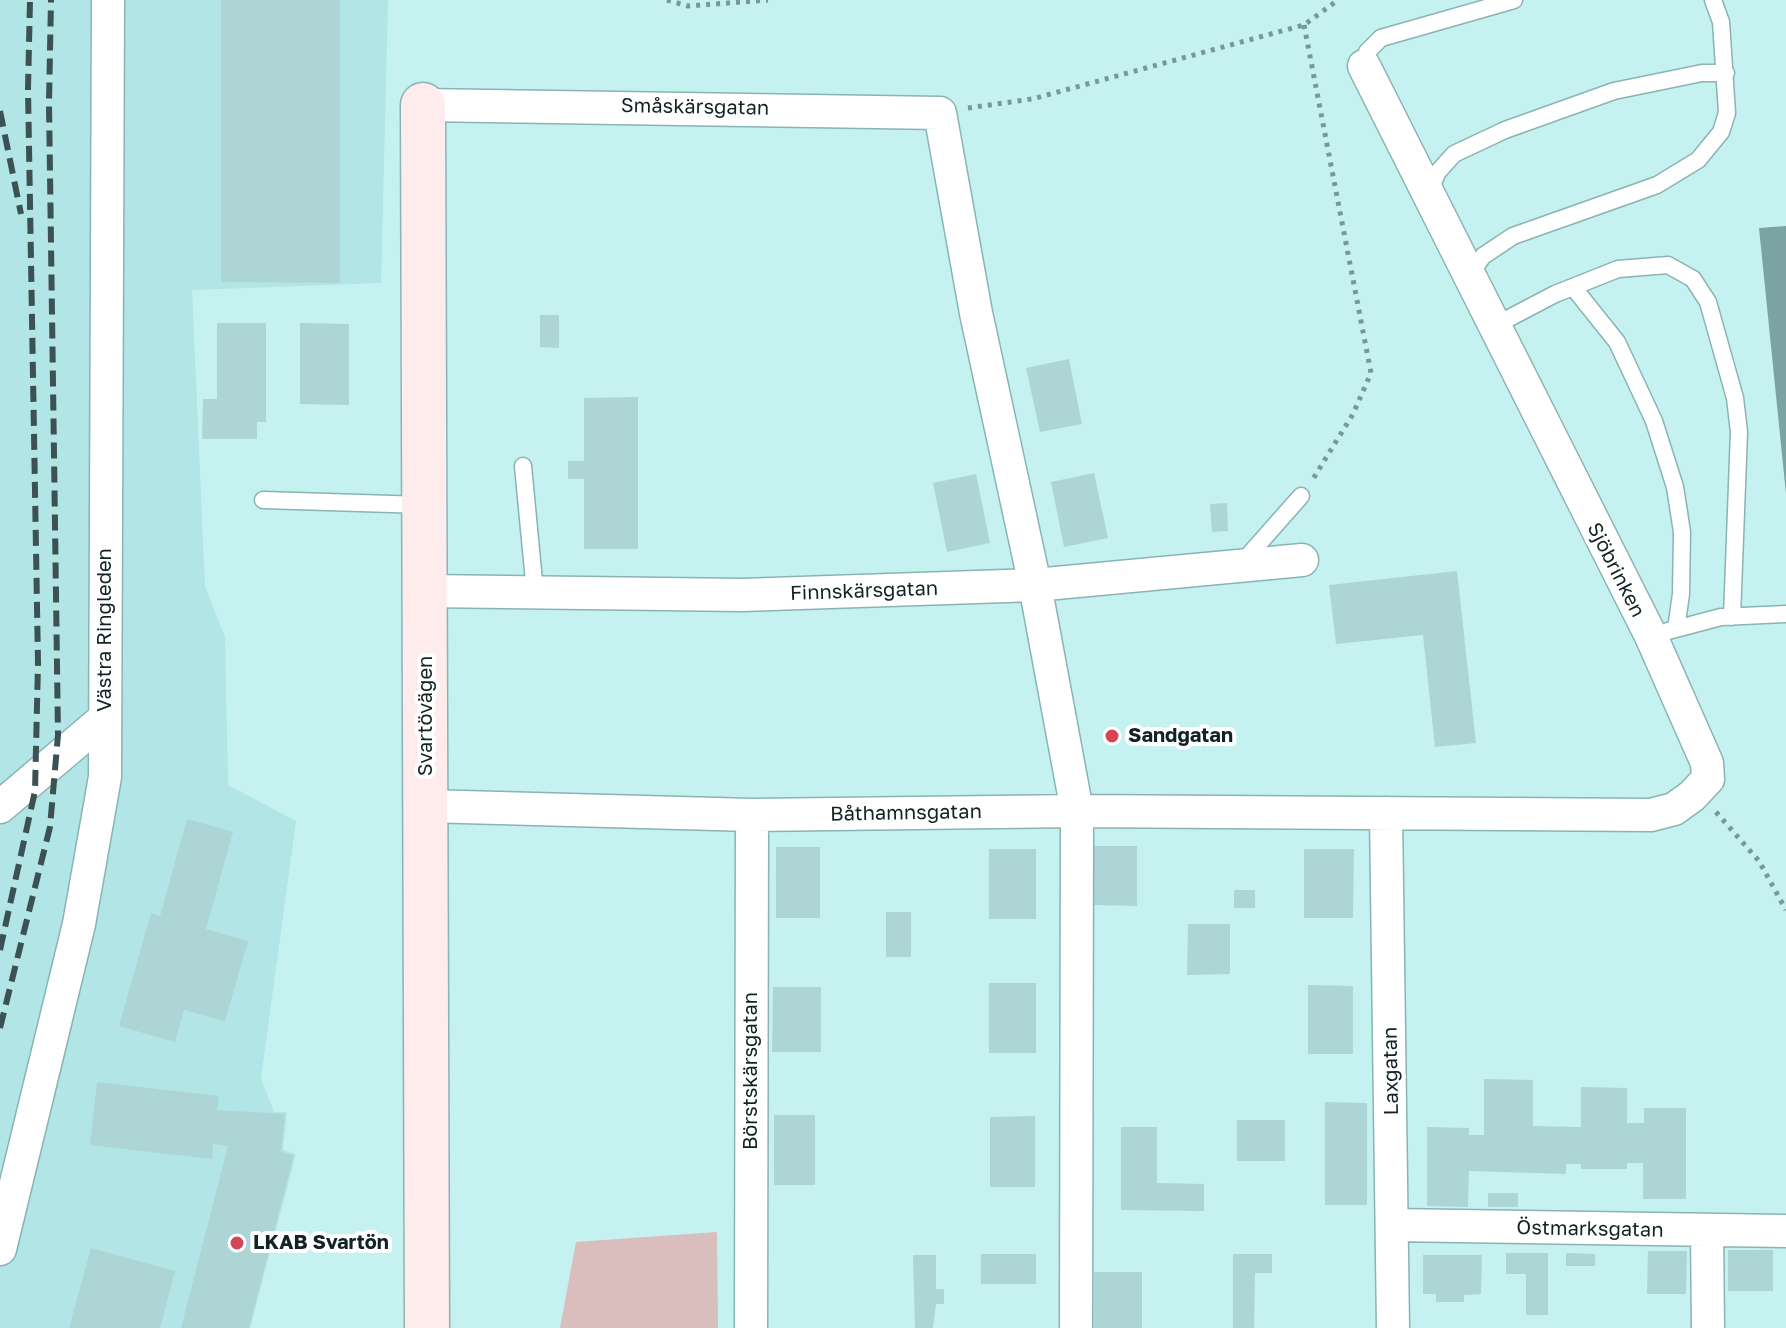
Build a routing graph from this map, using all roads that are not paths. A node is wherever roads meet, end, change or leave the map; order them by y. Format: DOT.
graph roads {
  1 [pos="108,0"];
  2 [pos="1514,0"];
  3 [pos="1713,0"];
  4 [pos="1364,66"];
  5 [pos="1726,73"];
  6 [pos="423,105"];
  7 [pos="1428,195"];
  8 [pos="1469,276"];
  9 [pos="1573,287"];
  10 [pos="1494,326"];
  11 [pos="523,466"];
  12 [pos="1301,496"];
  13 [pos="263,500"];
  14 [pos="426,505"];
  15 [pos="1302,560"];
  16 [pos="1239,566"];
  17 [pos="1035,585"];
  18 [pos="426,591"];
  19 [pos="535,592"];
  20 [pos="1786,614"];
  21 [pos="1732,617"];
  22 [pos="1664,632"];
  23 [pos="105,718"];
  24 [pos="426,806"];
  25 [pos="0,807"];
  26 [pos="1077,811"];
  27 [pos="1386,813"];
  28 [pos="752,815"];
  29 [pos="1393,1225"];
  30 [pos="1707,1231"];
  31 [pos="1786,1231"];
  32 [pos="0,1249"];
  33 [pos="427,1328"];
  34 [pos="751,1328"];
  35 [pos="1076,1328"];
  36 [pos="1393,1328"];
  37 [pos="1708,1328"];
  1 -- 23 [label="street, Västra Ringleden"];
  2 -- 4 [label="lane"];
  3 -- 5 [label="lane"];
  4 -- 7 [label="street, Sjöbrinken"];
  5 -- 7 [label="lane"];
  5 -- 8 [label="lane"];
  6 -- 14 [label="main road, Svartövägen"];
  6 -- 17 [label="street, Småskärsgatan"];
  7 -- 8 [label="street, Sjöbrinken"];
  8 -- 10 [label="street, Sjöbrinken"];
  9 -- 10 [label="lane"];
  9 -- 21 [label="lane"];
  9 -- 22 [label="lane"];
  10 -- 22 [label="street, Sjöbrinken"];
  11 -- 19 [label="lane"];
  12 -- 16 [label="lane"];
  13 -- 14 [label="lane"];
  14 -- 18 [label="main road, Svartövägen"];
  15 -- 16 [label="street, Finnskärsgatan"];
  16 -- 17 [label="street, Finnskärsgatan"];
  17 -- 19 [label="street, Finnskärsgatan"];
  17 -- 26 [label="street"];
  18 -- 19 [label="street, Finnskärsgatan"];
  18 -- 24 [label="main road, Svartövägen"];
  20 -- 21 [label="lane"];
  21 -- 22 [label="lane"];
  22 -- 27 [label="street, Sjöbrinken"];
  23 -- 25 [label="street"];
  23 -- 32 [label="street, Västra Ringleden"];
  24 -- 28 [label="street, Båthamnsgatan"];
  24 -- 33 [label="main road, Svartövägen"];
  26 -- 27 [label="street, Båthamnsgatan"];
  26 -- 28 [label="street, Båthamnsgatan"];
  26 -- 35 [label="street"];
  27 -- 29 [label="street, Laxgatan"];
  28 -- 34 [label="street, Börstskärsgatan"];
  29 -- 30 [label="street, Östmarksgatan"];
  29 -- 36 [label="street, Laxgatan"];
  30 -- 31 [label="street, Östmarksgatan"];
  30 -- 37 [label="street"];
}
